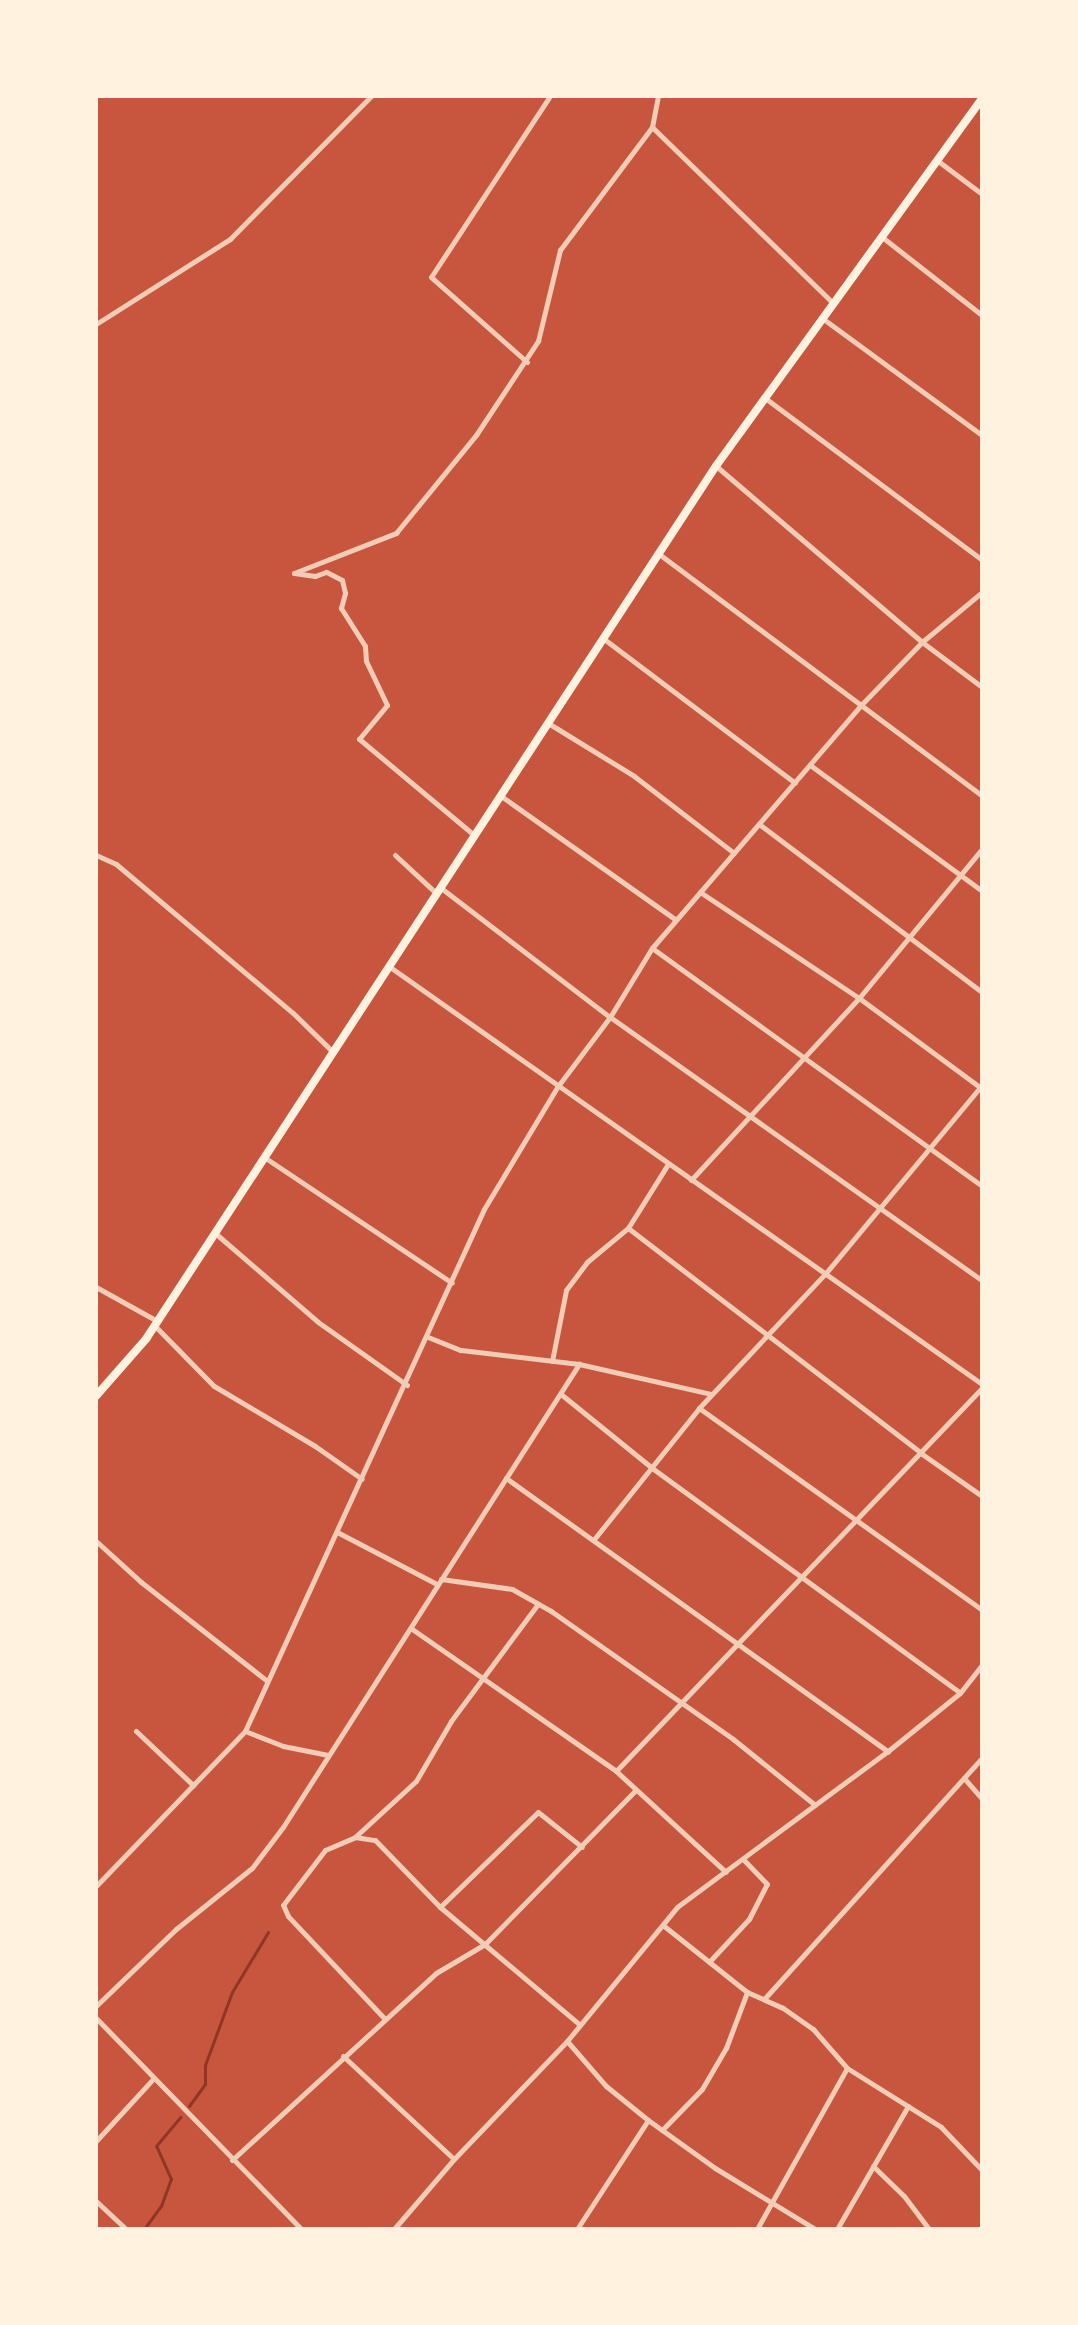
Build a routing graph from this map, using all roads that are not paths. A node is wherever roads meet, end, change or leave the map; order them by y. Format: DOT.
graph roads {
  1 [pos="371,96"];
  2 [pos="550,96"];
  3 [pos="658,96"];
  4 [pos="982,99"];
  5 [pos="652,127"];
  6 [pos="938,160"];
  7 [pos="982,194"];
  8 [pos="882,237"];
  9 [pos="833,303"];
  10 [pos="982,315"];
  11 [pos="822,318"];
  12 [pos="96,324"];
  13 [pos="527,362"];
  14 [pos="765,398"];
  15 [pos="982,435"];
  16 [pos="716,466"];
  17 [pos="659,554"];
  18 [pos="982,560"];
  19 [pos="982,592"];
  20 [pos="979,599"];
  21 [pos="604,638"];
  22 [pos="922,642"];
  23 [pos="982,687"];
  24 [pos="861,705"];
  25 [pos="548,723"];
  26 [pos="810,765"];
  27 [pos="795,783"];
  28 [pos="501,796"];
  29 [pos="982,796"];
  30 [pos="759,824"];
  31 [pos="475,836"];
  32 [pos="982,849"];
  33 [pos="734,853"];
  34 [pos="96,855"];
  35 [pos="395,855"];
  36 [pos="961,876"];
  37 [pos="439,891"];
  38 [pos="982,891"];
  39 [pos="700,892"];
  40 [pos="676,920"];
  41 [pos="908,938"];
  42 [pos="652,948"];
  43 [pos="389,967"];
  44 [pos="982,992"];
  45 [pos="859,998"];
  46 [pos="610,1017"];
  47 [pos="333,1052"];
  48 [pos="805,1057"];
  49 [pos="558,1086"];
  50 [pos="981,1087"];
  51 [pos="751,1116"];
  52 [pos="930,1147"];
  53 [pos="264,1157"];
  54 [pos="668,1164"];
  55 [pos="691,1180"];
  56 [pos="982,1186"];
  57 [pos="880,1207"];
  58 [pos="628,1228"];
  59 [pos="215,1233"];
  60 [pos="825,1274"];
  61 [pos="982,1280"];
  62 [pos="452,1283"];
  63 [pos="96,1287"];
  64 [pos="156,1323"];
  65 [pos="769,1333"];
  66 [pos="428,1337"];
  67 [pos="552,1361"];
  68 [pos="579,1364"];
  69 [pos="407,1385"];
  70 [pos="982,1386"];
  71 [pos="712,1394"];
  72 [pos="562,1395"];
  73 [pos="96,1396"];
  74 [pos="699,1408"];
  75 [pos="922,1454"];
  76 [pos="652,1468"];
  77 [pos="506,1478"];
  78 [pos="362,1479"];
  79 [pos="982,1496"];
  80 [pos="856,1522"];
  81 [pos="337,1532"];
  82 [pos="595,1538"];
  83 [pos="96,1541"];
  84 [pos="804,1576"];
  85 [pos="439,1581"];
  86 [pos="538,1604"];
  87 [pos="982,1610"];
  88 [pos="412,1629"];
  89 [pos="739,1643"];
  90 [pos="982,1665"];
  91 [pos="482,1677"];
  92 [pos="266,1680"];
  93 [pos="960,1693"];
  94 [pos="681,1703"];
  95 [pos="136,1731"];
  96 [pos="245,1731"];
  97 [pos="888,1751"];
  98 [pos="328,1755"];
  99 [pos="982,1758"];
  100 [pos="616,1771"];
  101 [pos="964,1778"];
  102 [pos="193,1785"];
  103 [pos="635,1791"];
  104 [pos="982,1799"];
  105 [pos="815,1805"];
  106 [pos="355,1837"];
  107 [pos="582,1847"];
  108 [pos="743,1859"];
  109 [pos="726,1872"];
  110 [pos="96,1886"];
  111 [pos="440,1907"];
  112 [pos="664,1926"];
  113 [pos="485,1944"];
  114 [pos="709,1962"];
  115 [pos="747,1992"];
  116 [pos="765,1998"];
  117 [pos="96,2006"];
  118 [pos="96,2018"];
  119 [pos="384,2018"];
  120 [pos="580,2025"];
  121 [pos="567,2041"];
  122 [pos="343,2056"];
  123 [pos="847,2068"];
  124 [pos="153,2079"];
  125 [pos="908,2106"];
  126 [pos="648,2120"];
  127 [pos="662,2130"];
  128 [pos="96,2141"];
  129 [pos="454,2159"];
  130 [pos="232,2160"];
  131 [pos="873,2166"];
  132 [pos="982,2170"];
  133 [pos="96,2201"];
  134 [pos="771,2204"];
  135 [pos="297,2227"];
  136 [pos="126,2229"];
  137 [pos="394,2229"];
  138 [pos="577,2229"];
  139 [pos="757,2229"];
  140 [pos="815,2229"];
  141 [pos="837,2229"];
  142 [pos="929,2229"];
  1 -- 12 [label="street"];
  2 -- 13 [label="street"];
  3 -- 5 [label="street"];
  4 -- 6 [label="highway"];
  5 -- 9 [label="street"];
  5 -- 13 [label="street"];
  6 -- 7 [label="street"];
  6 -- 8 [label="highway"];
  8 -- 9 [label="highway"];
  8 -- 10 [label="street"];
  9 -- 11 [label="highway"];
  11 -- 14 [label="highway"];
  11 -- 15 [label="street"];
  13 -- 31 [label="street"];
  14 -- 16 [label="highway"];
  14 -- 18 [label="street"];
  16 -- 17 [label="highway"];
  16 -- 22 [label="street"];
  17 -- 21 [label="highway"];
  17 -- 24 [label="street"];
  19 -- 20 [label="street"];
  20 -- 22 [label="street"];
  21 -- 25 [label="highway"];
  21 -- 27 [label="street"];
  22 -- 23 [label="street"];
  22 -- 24 [label="street"];
  24 -- 26 [label="street"];
  24 -- 29 [label="street"];
  25 -- 28 [label="highway"];
  25 -- 33 [label="street"];
  26 -- 27 [label="street"];
  26 -- 36 [label="street"];
  27 -- 30 [label="street"];
  28 -- 31 [label="highway"];
  28 -- 40 [label="street"];
  30 -- 33 [label="street"];
  30 -- 41 [label="street"];
  31 -- 37 [label="highway"];
  32 -- 36 [label="street"];
  33 -- 39 [label="street"];
  34 -- 47 [label="street"];
  35 -- 37 [label="street"];
  36 -- 38 [label="street"];
  36 -- 41 [label="street"];
  37 -- 43 [label="highway"];
  37 -- 46 [label="street"];
  39 -- 40 [label="street"];
  39 -- 45 [label="street"];
  40 -- 42 [label="street"];
  41 -- 44 [label="street"];
  41 -- 45 [label="street"];
  42 -- 46 [label="street"];
  42 -- 48 [label="street"];
  43 -- 47 [label="highway"];
  43 -- 49 [label="street"];
  45 -- 48 [label="street"];
  45 -- 50 [label="street"];
  46 -- 49 [label="street"];
  46 -- 51 [label="street"];
  47 -- 53 [label="highway"];
  48 -- 51 [label="street"];
  48 -- 52 [label="street"];
  49 -- 54 [label="street"];
  49 -- 62 [label="street"];
  50 -- 52 [label="street"];
  51 -- 55 [label="street"];
  51 -- 57 [label="street"];
  52 -- 56 [label="street"];
  52 -- 57 [label="street"];
  53 -- 59 [label="highway"];
  53 -- 62 [label="street"];
  54 -- 55 [label="street"];
  54 -- 58 [label="street"];
  55 -- 60 [label="street"];
  57 -- 60 [label="street"];
  57 -- 61 [label="street"];
  58 -- 65 [label="street"];
  58 -- 67 [label="street"];
  59 -- 64 [label="highway"];
  59 -- 69 [label="street"];
  60 -- 65 [label="street"];
  60 -- 70 [label="street"];
  62 -- 66 [label="street"];
  63 -- 64 [label="street"];
  64 -- 73 [label="highway"];
  64 -- 78 [label="street"];
  65 -- 71 [label="street"];
  65 -- 75 [label="street"];
  66 -- 67 [label="street"];
  66 -- 69 [label="street"];
  67 -- 68 [label="street"];
  68 -- 71 [label="street"];
  68 -- 72 [label="street"];
  69 -- 78 [label="street"];
  70 -- 75 [label="street"];
  71 -- 74 [label="street"];
  72 -- 76 [label="street"];
  72 -- 77 [label="street"];
  74 -- 76 [label="street"];
  74 -- 80 [label="street"];
  75 -- 79 [label="street"];
  75 -- 80 [label="street"];
  76 -- 82 [label="street"];
  76 -- 84 [label="street"];
  77 -- 82 [label="street"];
  77 -- 85 [label="street"];
  78 -- 81 [label="street"];
  80 -- 84 [label="street"];
  80 -- 87 [label="street"];
  81 -- 85 [label="street"];
  81 -- 92 [label="street"];
  82 -- 89 [label="street"];
  83 -- 92 [label="street"];
  84 -- 89 [label="street"];
  84 -- 93 [label="street"];
  85 -- 86 [label="street"];
  85 -- 88 [label="street"];
  86 -- 91 [label="street"];
  86 -- 94 [label="street"];
  88 -- 91 [label="street"];
  88 -- 98 [label="street"];
  89 -- 94 [label="street"];
  89 -- 97 [label="street"];
  90 -- 93 [label="street"];
  91 -- 100 [label="street"];
  91 -- 106 [label="street"];
  92 -- 96 [label="street"];
  93 -- 97 [label="street"];
  94 -- 100 [label="street"];
  94 -- 105 [label="street"];
  95 -- 102 [label="street"];
  96 -- 98 [label="street"];
  96 -- 102 [label="street"];
  97 -- 105 [label="street"];
  98 -- 117 [label="street"];
  99 -- 101 [label="street"];
  100 -- 103 [label="street"];
  101 -- 104 [label="street"];
  101 -- 116 [label="street"];
  102 -- 110 [label="street"];
  103 -- 107 [label="street"];
  103 -- 109 [label="street"];
  105 -- 108 [label="street"];
  106 -- 111 [label="street"];
  106 -- 119 [label="street"];
  107 -- 111 [label="street"];
  107 -- 113 [label="street"];
  108 -- 109 [label="street"];
  108 -- 114 [label="street"];
  109 -- 112 [label="street"];
  111 -- 113 [label="street"];
  112 -- 114 [label="street"];
  112 -- 120 [label="street"];
  113 -- 119 [label="street"];
  113 -- 120 [label="street"];
  114 -- 115 [label="street"];
  115 -- 116 [label="street"];
  115 -- 127 [label="street"];
  116 -- 123 [label="street"];
  118 -- 124 [label="street"];
  119 -- 122 [label="street"];
  120 -- 121 [label="street"];
  121 -- 126 [label="street"];
  121 -- 129 [label="street"];
  122 -- 129 [label="street"];
  122 -- 130 [label="street"];
  123 -- 125 [label="street"];
  123 -- 134 [label="street"];
  124 -- 128 [label="street"];
  124 -- 130 [label="street"];
  125 -- 131 [label="street"];
  125 -- 132 [label="street"];
  126 -- 127 [label="street"];
  126 -- 138 [label="street"];
  127 -- 134 [label="street"];
  129 -- 137 [label="street"];
  130 -- 135 [label="street"];
  131 -- 141 [label="street"];
  131 -- 142 [label="street"];
  133 -- 136 [label="street"];
  134 -- 139 [label="street"];
  134 -- 140 [label="street"];
}
